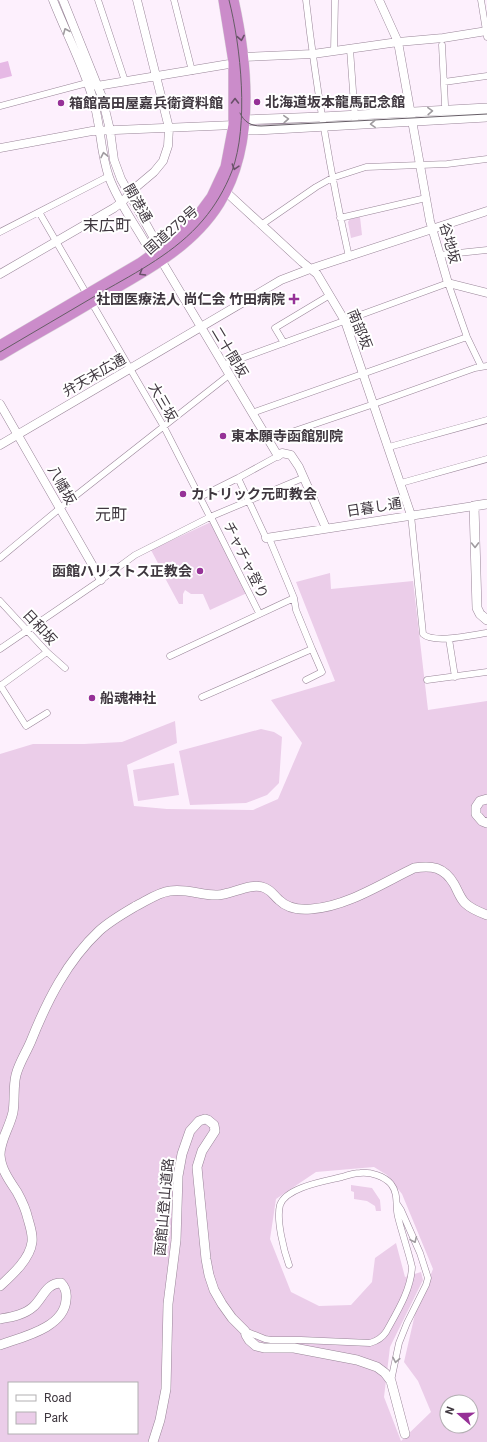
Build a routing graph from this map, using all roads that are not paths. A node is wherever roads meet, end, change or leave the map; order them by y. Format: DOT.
graph roads {
  1 [pos="53,0"];
  2 [pos="63,0"];
  3 [pos="98,0"];
  4 [pos="136,0"];
  5 [pos="174,0"];
  6 [pos="224,0"];
  7 [pos="233,0"];
  8 [pos="306,0"];
  9 [pos="335,0"];
  10 [pos="379,0"];
  11 [pos="481,0"];
  12 [pos="487,33"];
  13 [pos="398,42"];
  14 [pos="442,45"];
  15 [pos="350,49"];
  16 [pos="334,51"];
  17 [pos="312,54"];
  18 [pos="239,60"];
  19 [pos="192,71"];
  20 [pos="156,76"];
  21 [pos="487,76"];
  22 [pos="125,81"];
  23 [pos="444,82"];
  24 [pos="87,83"];
  25 [pos="98,86"];
  26 [pos="445,105"];
  27 [pos="0,106"];
  28 [pos="487,108"];
  29 [pos="410,111"];
  30 [pos="355,115"];
  31 [pos="487,117"];
  32 [pos="323,122"];
  33 [pos="412,122"];
  34 [pos="355,124"];
  35 [pos="240,125"];
  36 [pos="169,128"];
  37 [pos="100,130"];
  38 [pos="110,130"];
  39 [pos="0,148"];
  40 [pos="487,159"];
  41 [pos="420,165"];
  42 [pos="109,176"];
  43 [pos="332,178"];
  44 [pos="225,191"];
  45 [pos="129,195"];
  46 [pos="426,198"];
  47 [pos="122,202"];
  48 [pos="487,211"];
  49 [pos="39,212"];
  50 [pos="340,218"];
  51 [pos="261,225"];
  52 [pos="432,229"];
  53 [pos="0,232"];
  54 [pos="56,242"];
  55 [pos="487,250"];
  56 [pos="158,255"];
  57 [pos="439,255"];
  58 [pos="349,257"];
  59 [pos="310,269"];
  60 [pos="0,274"];
  61 [pos="448,283"];
  62 [pos="487,293"];
  63 [pos="330,295"];
  64 [pos="89,298"];
  65 [pos="345,321"];
  66 [pos="201,327"];
  67 [pos="467,337"];
  68 [pos="284,343"];
  69 [pos="0,346"];
  70 [pos="0,355"];
  71 [pos="223,366"];
  72 [pos="484,366"];
  73 [pos="130,368"];
  74 [pos="364,374"];
  75 [pos="229,375"];
  76 [pos="0,404"];
  77 [pos="374,404"];
  78 [pos="252,413"];
  79 [pos="487,420"];
  80 [pos="164,427"];
  81 [pos="18,434"];
  82 [pos="268,440"];
  83 [pos="0,445"];
  84 [pos="389,447"];
  85 [pos="278,456"];
  86 [pos="487,459"];
  87 [pos="238,478"];
  88 [pos="303,478"];
  89 [pos="400,483"];
  90 [pos="200,497"];
  91 [pos="248,501"];
  92 [pos="487,504"];
  93 [pos="474,506"];
  94 [pos="60,509"];
  95 [pos="411,515"];
  96 [pos="211,517"];
  97 [pos="326,528"];
  98 [pos="268,538"];
  99 [pos="0,558"];
  100 [pos="102,580"];
  101 [pos="294,598"];
  102 [pos="0,601"];
  103 [pos="259,613"];
  104 [pos="487,620"];
  105 [pos="28,631"];
  106 [pos="486,633"];
  107 [pos="449,639"];
  108 [pos="312,648"];
  109 [pos="0,650"];
  110 [pos="47,652"];
  111 [pos="170,656"];
  112 [pos="64,668"];
  113 [pos="487,672"];
  114 [pos="455,677"];
  115 [pos="306,680"];
  116 [pos="427,680"];
  117 [pos="0,685"];
  118 [pos="202,697"];
  119 [pos="47,713"];
  120 [pos="487,799"];
  121 [pos="487,823"];
  122 [pos="487,915"];
  123 [pos="397,1204"];
  124 [pos="289,1265"];
  125 [pos="0,1286"];
  126 [pos="0,1319"];
  127 [pos="245,1330"];
  128 [pos="0,1344"];
  129 [pos="391,1381"];
  130 [pos="405,1434"];
  131 [pos="153,1442"];
  24 -- 1 [label="street, 開港通, one-way"];
  2 -- 25 [label="street, 開港通"];
  3 -- 22 [label="street"];
  4 -- 20 [label="street"];
  5 -- 19 [label="street"];
  6 -- 18 [label="highway, 国道279号"];
  7 -- 18 [label="highway, 国道279号, one-way"];
  8 -- 17 [label="street"];
  9 -- 16 [label="street"];
  10 -- 13 [label="street, 谷地坂"];
  11 -- 12 [label="street"];
  12 -- 13 [label="street"];
  13 -- 15 [label="street"];
  13 -- 29 [label="street, 谷地坂"];
  14 -- 23 [label="street"];
  15 -- 16 [label="street"];
  15 -- 30 [label="street"];
  16 -- 17 [label="street"];
  17 -- 18 [label="street"];
  17 -- 32 [label="street"];
  18 -- 19 [label="street"];
  18 -- 35 [label="highway, 国道279号"];
  19 -- 20 [label="street"];
  20 -- 22 [label="street"];
  20 -- 36 [label="street"];
  21 -- 23 [label="street"];
  22 -- 25 [label="street"];
  23 -- 26 [label="street"];
  24 -- 25 [label="street"];
  24 -- 27 [label="street"];
  24 -- 37 [label="street, 開港通"];
  25 -- 38 [label="street, 開港通"];
  29 -- 28 [label="main road, one-way"];
  29 -- 30 [label="main road"];
  29 -- 33 [label="street, 谷地坂"];
  30 -- 32 [label="main road"];
  30 -- 34 [label="street"];
  31 -- 33 [label="main road"];
  32 -- 34 [label="main road"];
  32 -- 35 [label="main road"];
  32 -- 43 [label="street"];
  33 -- 34 [label="main road, one-way"];
  33 -- 41 [label="street, 谷地坂"];
  35 -- 36 [label="street"];
  35 -- 44 [label="highway, 国道279号, one-way"];
  35 -- 56 [label="highway, 国道279号"];
  36 -- 38 [label="street"];
  36 -- 45 [label="street"];
  37 -- 38 [label="street"];
  37 -- 39 [label="street"];
  42 -- 37 [label="street, 開港通, one-way"];
  38 -- 45 [label="street, 開港通"];
  40 -- 41 [label="street"];
  41 -- 43 [label="street"];
  41 -- 46 [label="street, 谷地坂"];
  42 -- 47 [label="street, 開港通"];
  42 -- 49 [label="street"];
  43 -- 50 [label="street"];
  43 -- 51 [label="street"];
  44 -- 51 [label="street, 南部坂"];
  44 -- 56 [label="highway, 国道279号"];
  45 -- 47 [label="street"];
  45 -- 56 [label="street, 開港通"];
  46 -- 50 [label="street"];
  46 -- 52 [label="street, 谷地坂"];
  47 -- 54 [label="street"];
  47 -- 56 [label="street, 開港通"];
  48 -- 52 [label="street, 弁天末広通"];
  49 -- 53 [label="street"];
  49 -- 54 [label="street, 大三坂"];
  50 -- 58 [label="street"];
  51 -- 59 [label="street, 南部坂"];
  52 -- 57 [label="street, 谷地坂"];
  52 -- 58 [label="street, 弁天末広通"];
  54 -- 60 [label="street"];
  54 -- 64 [label="street, 大三坂"];
  55 -- 57 [label="street"];
  56 -- 64 [label="highway, 国道279号"];
  56 -- 66 [label="street, 二十間坂"];
  57 -- 61 [label="street, 谷地坂"];
  58 -- 59 [label="street, 弁天末広通"];
  59 -- 63 [label="street, 南部坂"];
  59 -- 66 [label="street, 弁天末広通"];
  61 -- 62 [label="street"];
  61 -- 65 [label="street"];
  61 -- 67 [label="street, 谷地坂"];
  63 -- 65 [label="street, 南部坂"];
  63 -- 68 [label="street"];
  64 -- 69 [label="highway, 国道279号"];
  64 -- 70 [label="highway, 国道279号"];
  64 -- 73 [label="street, 大三坂"];
  65 -- 68 [label="street"];
  65 -- 74 [label="street, 南部坂"];
  66 -- 71 [label="street, 二十間坂"];
  66 -- 73 [label="street, 弁天末広通"];
  67 -- 72 [label="street, 谷地坂"];
  67 -- 74 [label="street"];
  68 -- 71 [label="street"];
  71 -- 75 [label="street, 二十間坂"];
  72 -- 77 [label="street"];
  73 -- 80 [label="street, 大三坂"];
  73 -- 81 [label="street, 弁天末広通"];
  74 -- 77 [label="street, 南部坂"];
  74 -- 78 [label="street"];
  75 -- 78 [label="street, 二十間坂"];
  75 -- 80 [label="street"];
  76 -- 81 [label="street, 八幡坂"];
  77 -- 82 [label="street"];
  77 -- 84 [label="street, 南部坂"];
  78 -- 82 [label="street, 二十間坂"];
  79 -- 84 [label="street"];
  80 -- 90 [label="street, 大三坂"];
  80 -- 94 [label="street"];
  81 -- 83 [label="street, 弁天末広通"];
  81 -- 94 [label="street, 八幡坂"];
  82 -- 85 [label="street, 二十間坂"];
  84 -- 89 [label="street, 南部坂"];
  85 -- 87 [label="street"];
  85 -- 88 [label="street"];
  86 -- 89 [label="street"];
  87 -- 90 [label="street"];
  87 -- 91 [label="street"];
  88 -- 91 [label="street"];
  88 -- 97 [label="street"];
  89 -- 95 [label="street, 南部坂"];
  90 -- 96 [label="street, 大三坂"];
  91 -- 96 [label="street"];
  91 -- 98 [label="street"];
  92 -- 93 [label="main road, 日暮し通"];
  93 -- 95 [label="street, 日暮し通"];
  93 -- 104 [label="main road, one-way"];
  94 -- 99 [label="street"];
  94 -- 100 [label="street, 八幡坂"];
  95 -- 97 [label="street, 日暮し通"];
  95 -- 107 [label="street"];
  96 -- 100 [label="street"];
  96 -- 103 [label="street, チャチャ登り"];
  97 -- 98 [label="street, 日暮し通"];
  98 -- 101 [label="street"];
  100 -- 105 [label="street"];
  101 -- 103 [label="street"];
  101 -- 108 [label="street"];
  102 -- 105 [label="street, 日和坂"];
  103 -- 111 [label="street"];
  105 -- 109 [label="street"];
  105 -- 110 [label="street, 日和坂"];
  106 -- 107 [label="street"];
  107 -- 114 [label="street"];
  108 -- 115 [label="street"];
  108 -- 118 [label="street"];
  110 -- 112 [label="street, 日和坂"];
  110 -- 117 [label="street"];
  113 -- 114 [label="street"];
  114 -- 116 [label="street"];
  117 -- 119 [label="street"];
  120 -- 121 [label="main road"];
  122 -- 125 [label="main road"];
  123 -- 124 [label="street"];
  123 -- 127 [label="street"];
  123 -- 129 [label="street, one-way"];
  126 -- 128 [label="main road"];
  127 -- 129 [label="main road"];
  127 -- 131 [label="main road, 函館山登山道路"];
  129 -- 130 [label="main road"];
}
